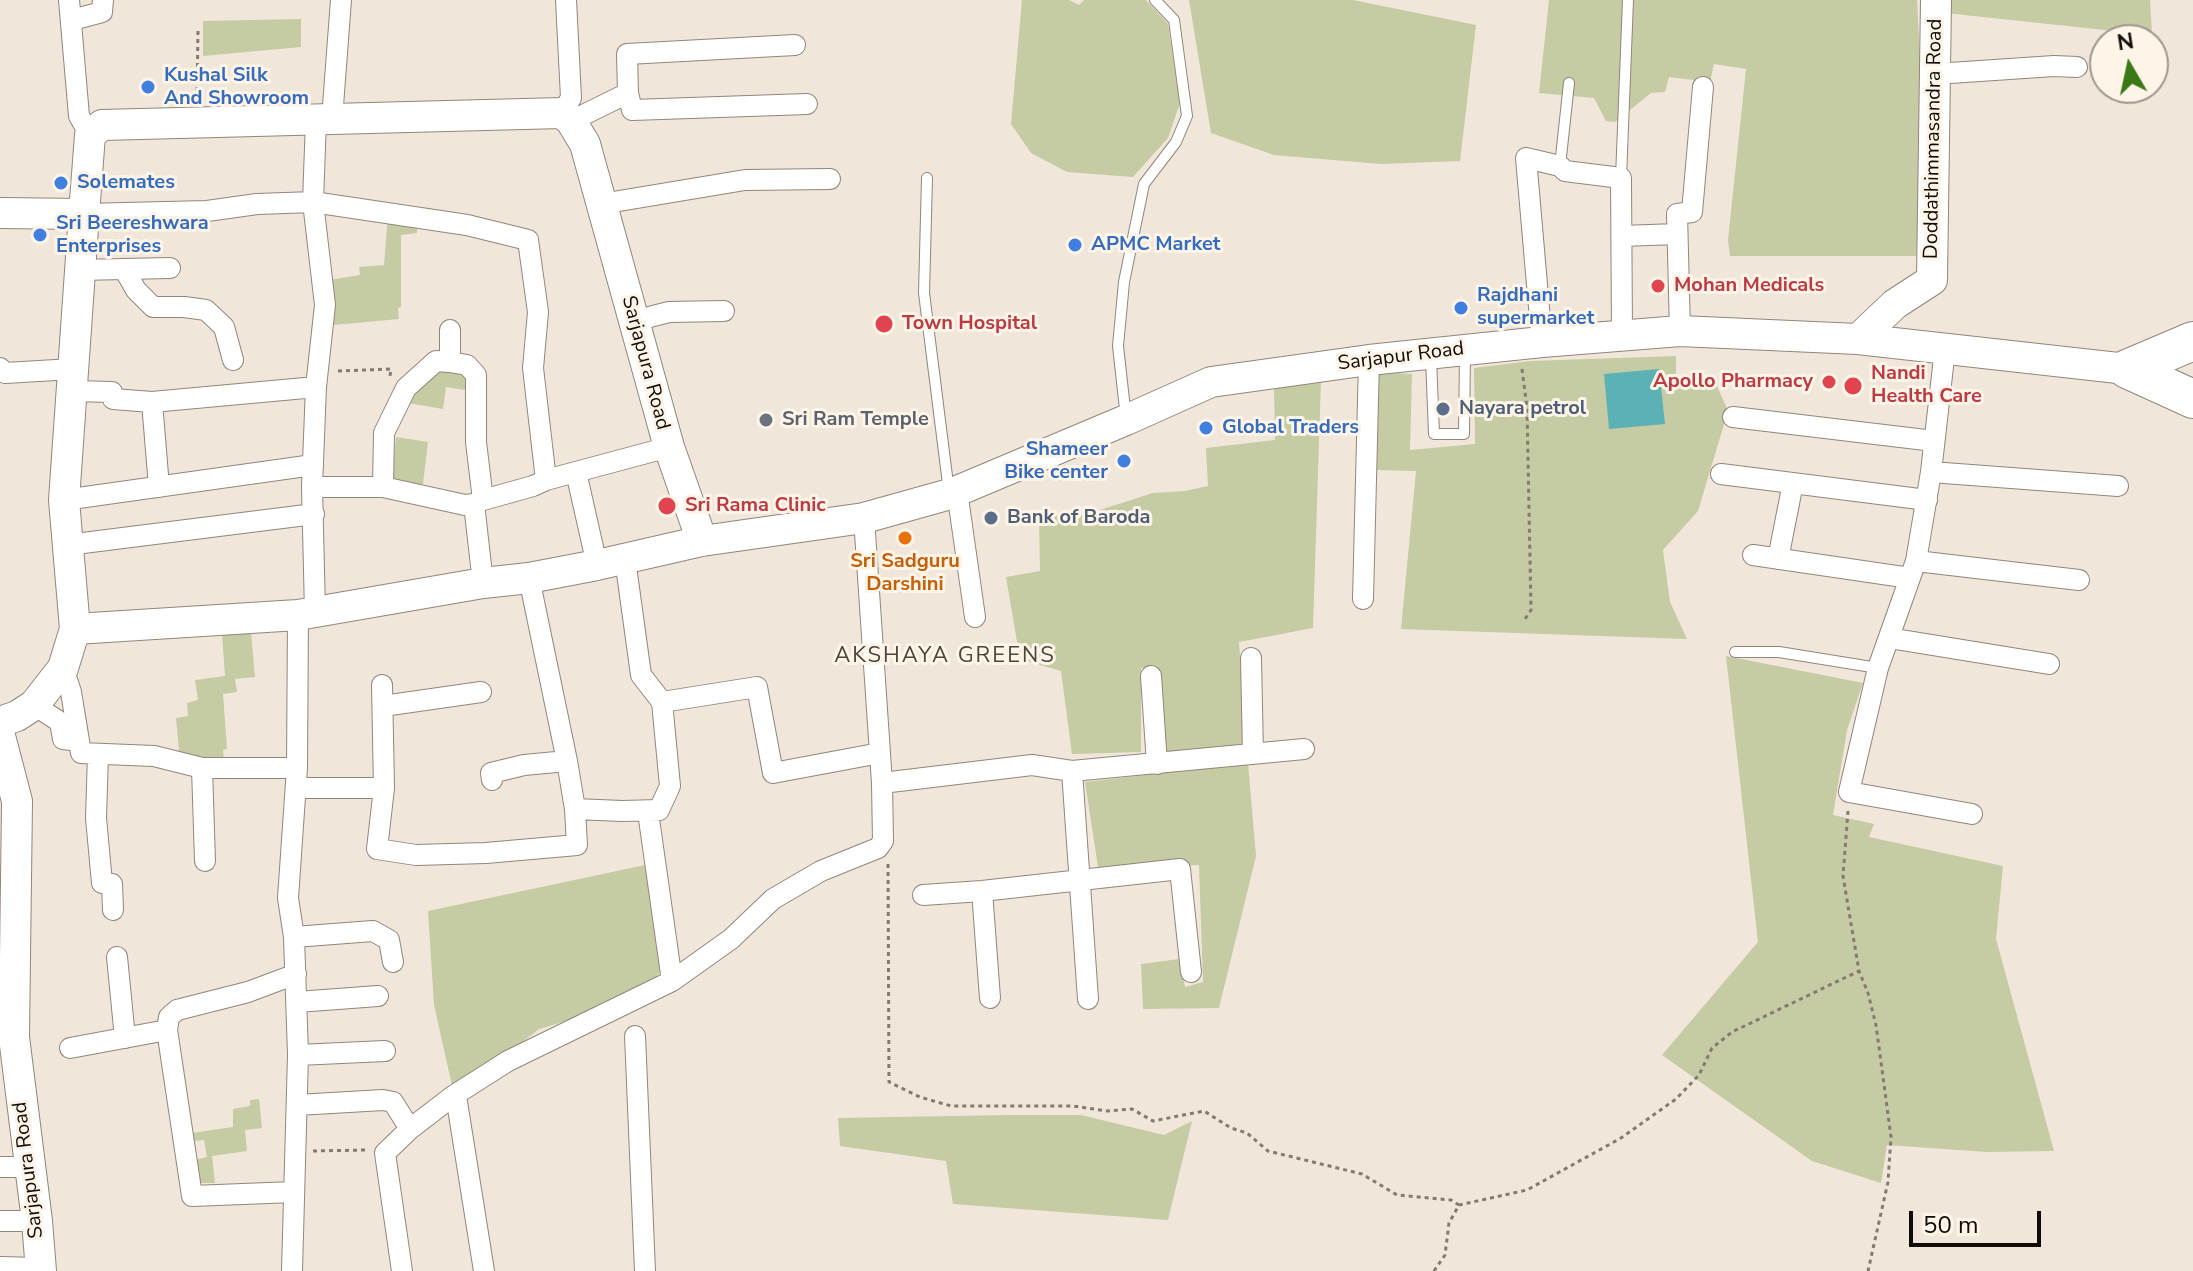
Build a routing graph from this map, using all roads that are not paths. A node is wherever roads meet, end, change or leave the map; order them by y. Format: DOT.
graph roads {
  1 [pos="103,0"];
  2 [pos="341,0"];
  3 [pos="566,0"];
  4 [pos="1155,0"];
  5 [pos="1628,0"];
  6 [pos="1936,0"];
  7 [pos="70,10"];
  8 [pos="795,45"];
  9 [pos="2077,67"];
  10 [pos="1935,74"];
  11 [pos="1569,83"];
  12 [pos="1703,87"];
  13 [pos="628,93"];
  14 [pos="807,104"];
  15 [pos="567,117"];
  16 [pos="324,119"];
  17 [pos="90,135"];
  18 [pos="1560,166"];
  19 [pos="927,178"];
  20 [pos="1621,178"];
  21 [pos="830,179"];
  22 [pos="313,202"];
  23 [pos="601,204"];
  24 [pos="0,213"];
  25 [pos="84,214"];
  26 [pos="1677,234"];
  27 [pos="1622,236"];
  28 [pos="170,268"];
  29 [pos="124,269"];
  30 [pos="79,270"];
  31 [pos="724,311"];
  32 [pos="634,321"];
  33 [pos="450,330"];
  34 [pos="1680,331"];
  35 [pos="1622,335"];
  36 [pos="1858,339"];
  37 [pos="2193,341"];
  38 [pos="1530,343"];
  39 [pos="1945,349"];
  40 [pos="1465,350"];
  41 [pos="1431,353"];
  42 [pos="233,360"];
  43 [pos="1369,360"];
  44 [pos="450,362"];
  45 [pos="0,368"];
  46 [pos="2127,369"];
  47 [pos="317,379"];
  48 [pos="73,380"];
  49 [pos="2193,399"];
  50 [pos="152,402"];
  51 [pos="1733,417"];
  52 [pos="1126,420"];
  53 [pos="1934,441"];
  54 [pos="669,447"];
  55 [pos="313,465"];
  56 [pos="576,472"];
  57 [pos="1931,472"];
  58 [pos="1721,474"];
  59 [pos="546,480"];
  60 [pos="1793,483"];
  61 [pos="2118,486"];
  62 [pos="159,487"];
  63 [pos="312,487"];
  64 [pos="383,487"];
  65 [pos="953,492"];
  66 [pos="64,500"];
  67 [pos="1927,500"];
  68 [pos="479,502"];
  69 [pos="314,514"];
  70 [pos="864,518"];
  71 [pos="702,541"];
  72 [pos="67,545"];
  73 [pos="1753,555"];
  74 [pos="1778,559"];
  75 [pos="611,562"];
  76 [pos="1913,569"];
  77 [pos="529,578"];
  78 [pos="2079,580"];
  79 [pos="483,583"];
  80 [pos="1363,599"];
  81 [pos="306,614"];
  82 [pos="975,617"];
  83 [pos="75,629"];
  84 [pos="1889,638"];
  85 [pos="1735,652"];
  86 [pos="1251,658"];
  87 [pos="2049,664"];
  88 [pos="63,668"];
  89 [pos="1878,668"];
  90 [pos="1151,676"];
  91 [pos="481,692"];
  92 [pos="662,702"];
  93 [pos="34,705"];
  94 [pos="0,722"];
  95 [pos="0,736"];
  96 [pos="79,741"];
  97 [pos="1304,749"];
  98 [pos="880,753"];
  99 [pos="98,754"];
  100 [pos="1253,754"];
  101 [pos="567,761"];
  102 [pos="1157,764"];
  103 [pos="202,768"];
  104 [pos="1072,771"];
  105 [pos="297,778"];
  106 [pos="492,780"];
  107 [pos="882,783"];
  108 [pos="384,788"];
  109 [pos="575,809"];
  110 [pos="648,812"];
  111 [pos="1972,814"];
  112 [pos="205,861"];
  113 [pos="1079,880"];
  114 [pos="982,891"];
  115 [pos="923,895"];
  116 [pos="113,910"];
  117 [pos="8,922"];
  118 [pos="294,937"];
  119 [pos="117,957"];
  120 [pos="393,962"];
  121 [pos="1191,972"];
  122 [pos="296,974"];
  123 [pos="672,981"];
  124 [pos="378,996"];
  125 [pos="990,998"];
  126 [pos="1088,999"];
  127 [pos="297,1002"];
  128 [pos="167,1030"];
  129 [pos="635,1036"];
  130 [pos="125,1038"];
  131 [pos="70,1048"];
  132 [pos="385,1051"];
  133 [pos="298,1055"];
  134 [pos="9,1076"];
  135 [pos="453,1096"];
  136 [pos="297,1105"];
  137 [pos="410,1129"];
  138 [pos="15,1167"];
  139 [pos="294,1192"];
  140 [pos="0,1221"];
  141 [pos="37,1221"];
  142 [pos="0,1267"];
  143 [pos="40,1269"];
  144 [pos="292,1271"];
  145 [pos="402,1271"];
  146 [pos="484,1271"];
  147 [pos="645,1271"];
  1 -- 7 [label="street"];
  2 -- 16 [label="street"];
  3 -- 15 [label="street"];
  4 -- 52 [label="lane"];
  5 -- 20 [label="lane"];
  6 -- 10 [label="main road, Doddathimmasandra Road"];
  7 -- 17 [label="street"];
  8 -- 13 [label="street"];
  9 -- 10 [label="street"];
  10 -- 36 [label="main road, Doddathimmasandra Road"];
  11 -- 18 [label="lane"];
  12 -- 26 [label="street"];
  13 -- 14 [label="street"];
  13 -- 15 [label="street"];
  15 -- 16 [label="main road"];
  15 -- 23 [label="main road, Sarjapura Road"];
  16 -- 17 [label="main road"];
  16 -- 22 [label="street"];
  17 -- 25 [label="main road"];
  18 -- 20 [label="street"];
  18 -- 38 [label="street"];
  19 -- 65 [label="lane"];
  20 -- 27 [label="street"];
  21 -- 23 [label="street"];
  22 -- 25 [label="street"];
  22 -- 47 [label="street"];
  22 -- 59 [label="street"];
  23 -- 32 [label="main road, Sarjapura Road"];
  24 -- 25 [label="main road"];
  25 -- 30 [label="main road"];
  26 -- 27 [label="street"];
  26 -- 34 [label="street"];
  27 -- 35 [label="street"];
  28 -- 29 [label="street"];
  29 -- 30 [label="street"];
  29 -- 42 [label="street"];
  30 -- 48 [label="main road"];
  31 -- 32 [label="street"];
  32 -- 54 [label="main road, Sarjapura Road"];
  33 -- 44 [label="street"];
  34 -- 35 [label="main road, Sarjapur Road"];
  34 -- 36 [label="main road, Sarjapur Road"];
  35 -- 38 [label="main road, Sarjapur Road"];
  36 -- 39 [label="main road, Sarjapur Road"];
  37 -- 46 [label="highway"];
  38 -- 40 [label="main road, Sarjapur Road"];
  39 -- 46 [label="main road, Sarjapur Road"];
  39 -- 53 [label="street"];
  40 -- 41 [label="main road, Sarjapur Road"];
  40 -- 41 [label="lane"];
  41 -- 43 [label="main road, Sarjapur Road"];
  43 -- 52 [label="main road, Sarjapur Road"];
  43 -- 80 [label="street"];
  44 -- 64 [label="street"];
  44 -- 68 [label="street"];
  45 -- 48 [label="street"];
  46 -- 49 [label="highway"];
  47 -- 50 [label="street"];
  47 -- 55 [label="street"];
  48 -- 50 [label="street"];
  48 -- 66 [label="main road"];
  50 -- 62 [label="street"];
  51 -- 53 [label="street"];
  52 -- 65 [label="main road, Sarjapur Road"];
  53 -- 57 [label="street"];
  54 -- 56 [label="street"];
  54 -- 71 [label="main road, Sarjapura Road"];
  55 -- 62 [label="street"];
  55 -- 63 [label="street"];
  56 -- 59 [label="street"];
  56 -- 75 [label="street"];
  57 -- 61 [label="street"];
  57 -- 67 [label="street"];
  58 -- 60 [label="street"];
  59 -- 68 [label="street"];
  60 -- 67 [label="street"];
  60 -- 74 [label="street"];
  62 -- 66 [label="street"];
  63 -- 64 [label="street"];
  63 -- 69 [label="street"];
  64 -- 68 [label="street"];
  65 -- 70 [label="main road, Sarjapur Road"];
  65 -- 82 [label="street"];
  66 -- 72 [label="main road"];
  67 -- 76 [label="street"];
  68 -- 79 [label="street"];
  69 -- 72 [label="street"];
  69 -- 81 [label="street"];
  70 -- 71 [label="main road, Sarjapur Road"];
  70 -- 98 [label="street"];
  71 -- 75 [label="main road"];
  72 -- 83 [label="main road"];
  73 -- 74 [label="street"];
  74 -- 76 [label="street"];
  75 -- 77 [label="main road"];
  75 -- 92 [label="street"];
  76 -- 78 [label="street"];
  76 -- 84 [label="street"];
  77 -- 79 [label="main road"];
  77 -- 101 [label="street"];
  79 -- 81 [label="main road"];
  81 -- 83 [label="main road"];
  81 -- 105 [label="street"];
  83 -- 88 [label="main road"];
  84 -- 87 [label="street"];
  84 -- 89 [label="street"];
  85 -- 89 [label="lane"];
  86 -- 100 [label="street"];
  88 -- 93 [label="main road"];
  88 -- 96 [label="street"];
  89 -- 111 [label="street"];
  90 -- 102 [label="street"];
  91 -- 108 [label="street"];
  92 -- 98 [label="street"];
  92 -- 110 [label="street"];
  93 -- 94 [label="main road"];
  93 -- 96 [label="street"];
  95 -- 117 [label="main road, Sarjapura Road"];
  96 -- 99 [label="street"];
  97 -- 100 [label="street"];
  98 -- 107 [label="street"];
  99 -- 103 [label="street"];
  99 -- 116 [label="street"];
  100 -- 102 [label="street"];
  101 -- 106 [label="street"];
  101 -- 109 [label="street"];
  102 -- 104 [label="street"];
  103 -- 105 [label="street"];
  103 -- 112 [label="street"];
  104 -- 107 [label="street"];
  104 -- 113 [label="street"];
  105 -- 108 [label="street"];
  105 -- 118 [label="street"];
  107 -- 123 [label="street"];
  108 -- 109 [label="street"];
  109 -- 110 [label="street"];
  110 -- 123 [label="street"];
  113 -- 114 [label="street"];
  113 -- 121 [label="street"];
  113 -- 126 [label="street"];
  114 -- 115 [label="street"];
  114 -- 125 [label="street"];
  117 -- 134 [label="main road, Sarjapura Road"];
  118 -- 120 [label="street"];
  118 -- 122 [label="street"];
  119 -- 130 [label="street"];
  122 -- 127 [label="street"];
  122 -- 128 [label="street"];
  123 -- 135 [label="street"];
  124 -- 127 [label="street"];
  127 -- 133 [label="street"];
  128 -- 130 [label="street"];
  128 -- 139 [label="street"];
  129 -- 147 [label="street"];
  130 -- 131 [label="street"];
  132 -- 133 [label="street"];
  133 -- 136 [label="street"];
  134 -- 138 [label="main road, Sarjapura Road"];
  135 -- 137 [label="street"];
  135 -- 146 [label="street"];
  136 -- 137 [label="street"];
  136 -- 139 [label="street"];
  137 -- 145 [label="street"];
  138 -- 141 [label="main road, Sarjapura Road"];
  139 -- 144 [label="street"];
  140 -- 141 [label="street"];
  141 -- 143 [label="main road, Sarjapura Road"];
  142 -- 143 [label="street"];
}
